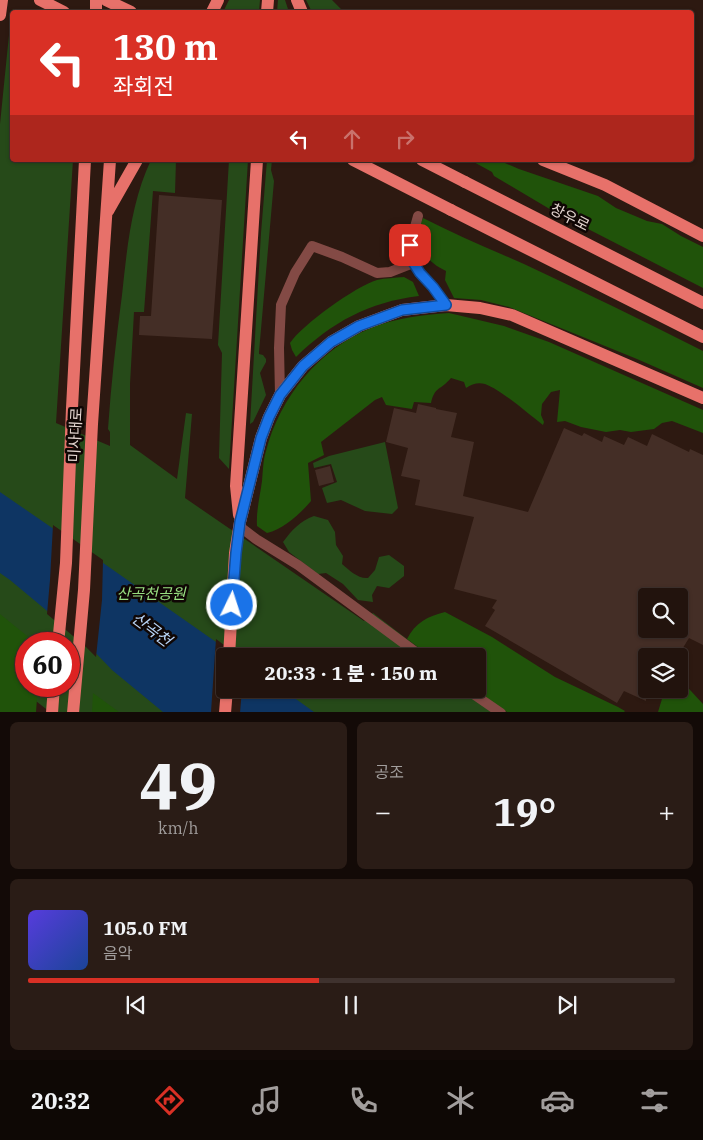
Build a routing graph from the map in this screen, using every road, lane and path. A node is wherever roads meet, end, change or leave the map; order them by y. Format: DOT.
graph roads {
  1 [pos="2,0"];
  2 [pos="40,0"];
  3 [pos="106,0"];
  4 [pos="60,10"];
  5 [pos="126,10"];
  6 [pos="0,15"];
  7 [pos="85,162"];
  8 [pos="110,162"];
  9 [pos="136,162"];
  10 [pos="257,162"];
  11 [pos="357,162"];
  12 [pos="426,162"];
  13 [pos="548,162"];
  14 [pos="106,216"];
  15 [pos="418,216"];
  16 [pos="703,236"];
  17 [pos="413,262"];
  18 [pos="703,302"];
  19 [pos="446,305"];
  20 [pos="703,337"];
  21 [pos="280,395"];
  22 [pos="703,398"];
  23 [pos="240,524"];
  24 [pos="59,632"];
  25 [pos="230,648"];
  26 [pos="410,648"];
  27 [pos="53,697"];
  28 [pos="226,698"];
  29 [pos="479,698"];
  30 [pos="52,712"];
  31 [pos="73,712"];
  32 [pos="225,712"];
  33 [pos="500,712"];
  1 -- 6 [label="main road"];
  2 -- 4 [label="main road"];
  3 -- 5 [label="main road, bridge"];
  7 -- 24 [label="main road, 미사대로"];
  8 -- 14 [label="main road, 미사대로"];
  9 -- 14 [label="main road"];
  10 -- 23 [label="main road"];
  11 -- 20 [label="main road, bridge"];
  12 -- 18 [label="main road, 창우로, bridge"];
  13 -- 16 [label="main road"];
  14 -- 31 [label="main road, 미사대로"];
  15 -- 17 [label="lane"];
  17 -- 19 [label="lane"];
  17 -- 21 [label="lane"];
  19 -- 21 [label="main road"];
  19 -- 22 [label="main road"];
  21 -- 23 [label="main road"];
  23 -- 25 [label="main road"];
  23 -- 26 [label="lane"];
  27 -- 30 [label="main road"];
  28 -- 32 [label="main road"];
  29 -- 33 [label="lane"];
}
